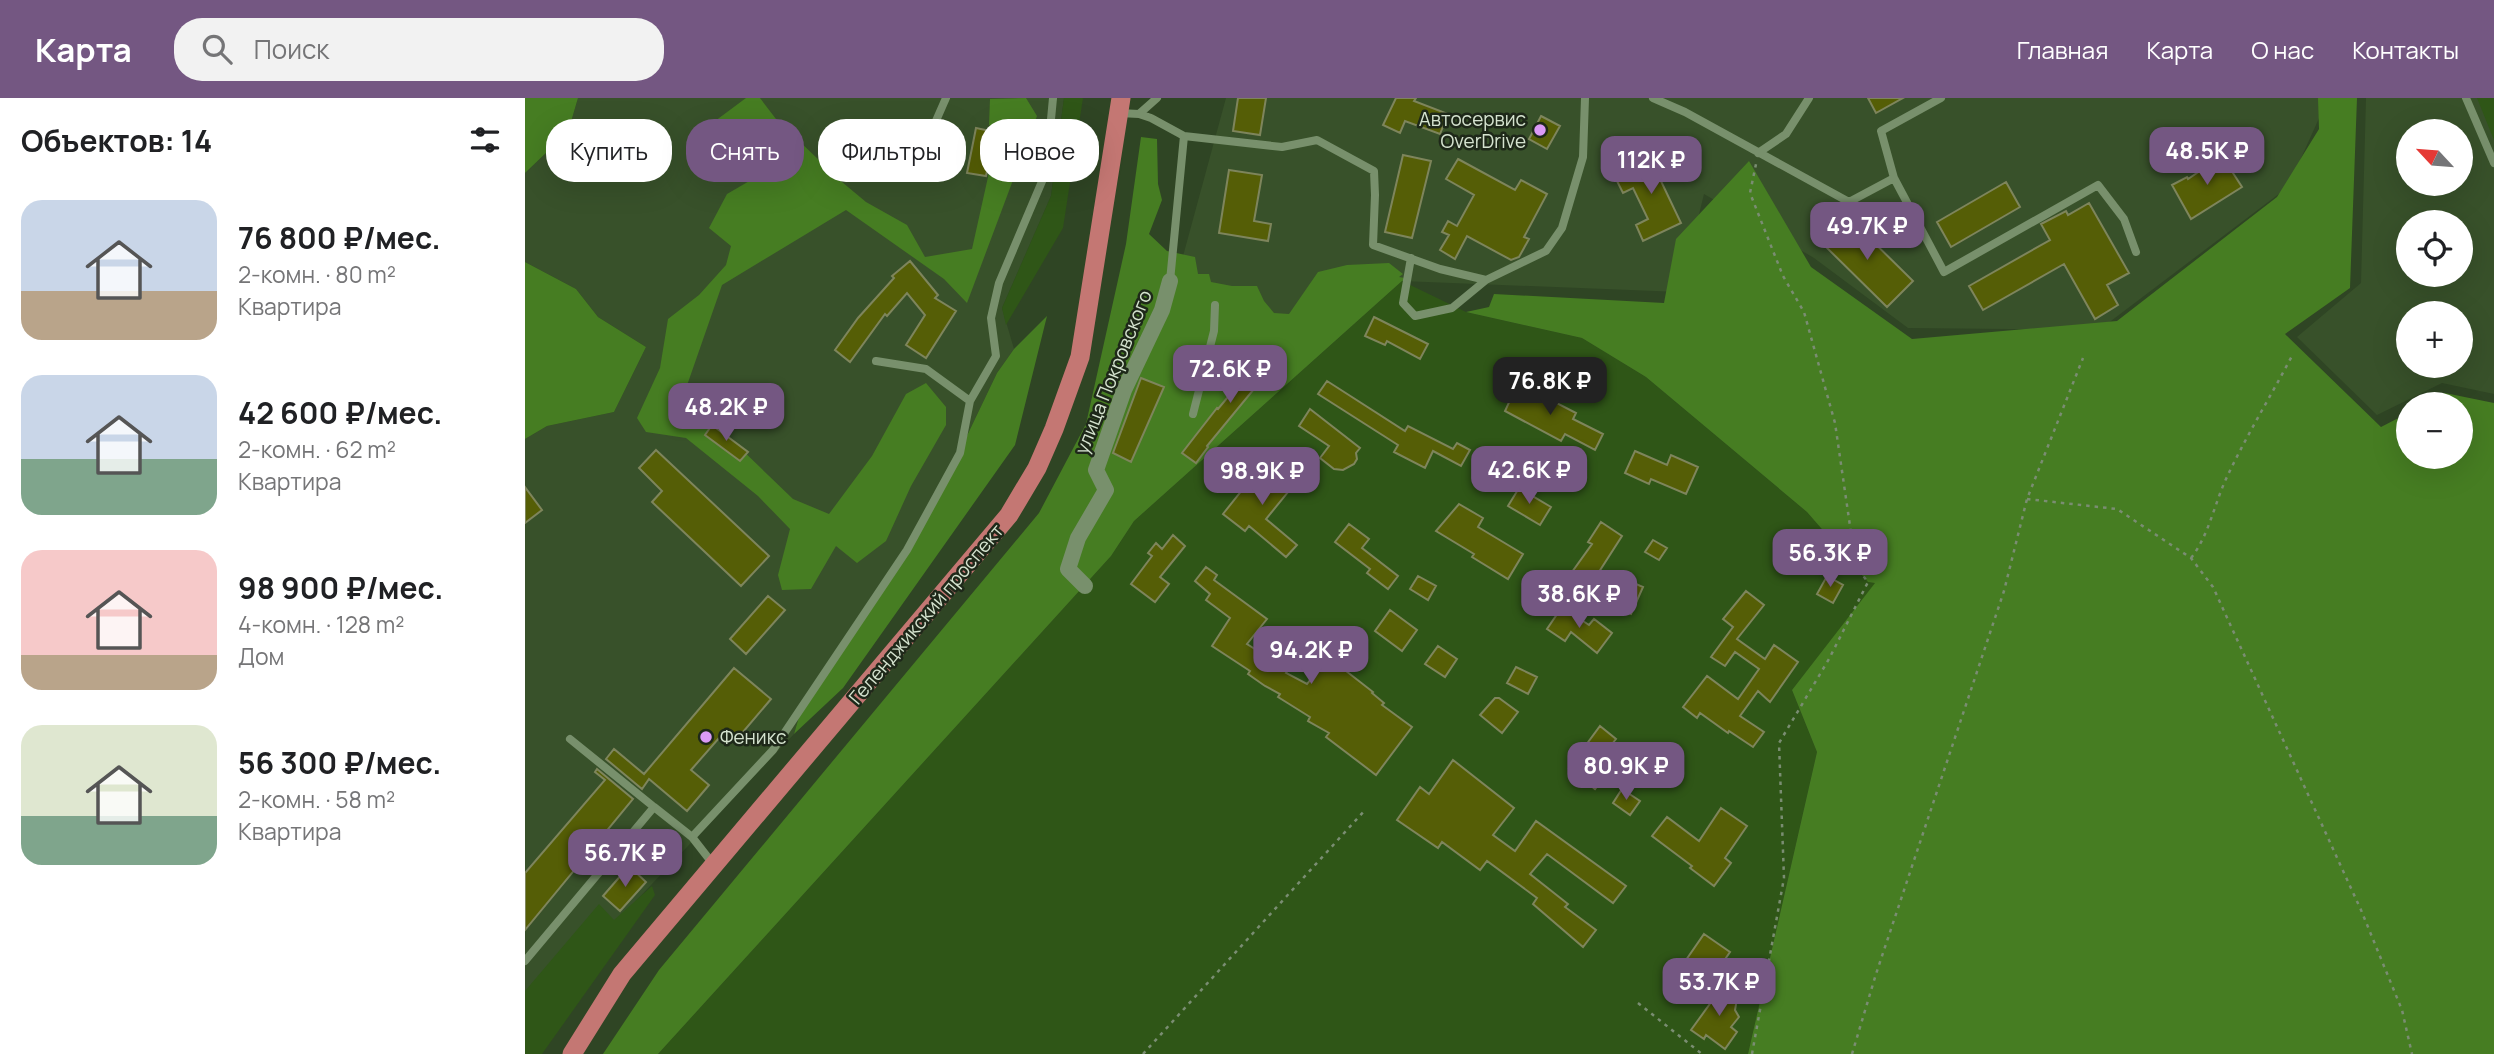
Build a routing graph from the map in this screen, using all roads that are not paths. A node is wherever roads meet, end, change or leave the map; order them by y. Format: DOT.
graph roads {
  1 [pos="946,98"];
  2 [pos="1053,98"];
  3 [pos="1157,98"];
  4 [pos="1585,98"];
  5 [pos="1653,98"];
  6 [pos="1808,98"];
  7 [pos="1941,98"];
  8 [pos="2466,98"];
  9 [pos="1121,103"];
  10 [pos="1139,114"];
  11 [pos="937,119"];
  12 [pos="1184,136"];
  13 [pos="1758,153"];
  14 [pos="2494,163"];
  15 [pos="1894,178"];
  16 [pos="2136,252"];
  17 [pos="1411,258"];
  18 [pos="1486,280"];
  19 [pos="1170,281"];
  20 [pos="1216,305"];
  21 [pos="876,361"];
  22 [pos="970,401"];
  23 [pos="1193,414"];
  24 [pos="1085,586"];
  25 [pos="570,739"];
  26 [pos="654,807"];
  27 [pos="692,837"];
  28 [pos="713,864"];
  29 [pos="525,961"];
  30 [pos="572,1054"];
  1 -- 11 [label="lane"];
  2 -- 22 [label="lane"];
  3 -- 10 [label="lane"];
  4 -- 18 [label="lane"];
  5 -- 13 [label="lane"];
  6 -- 13 [label="lane"];
  7 -- 15 [label="lane"];
  8 -- 14 [label="lane"];
  9 -- 10 [label="lane"];
  9 -- 28 [label="main road, Геленджикский проспект"];
  10 -- 12 [label="lane"];
  12 -- 17 [label="lane"];
  12 -- 19 [label="lane"];
  13 -- 15 [label="lane"];
  15 -- 16 [label="lane"];
  17 -- 18 [label="lane"];
  17 -- 18 [label="lane"];
  19 -- 24 [label="street, улица Покровского"];
  20 -- 23 [label="lane"];
  21 -- 22 [label="lane"];
  22 -- 27 [label="lane"];
  25 -- 26 [label="lane"];
  26 -- 27 [label="lane"];
  26 -- 29 [label="lane"];
  27 -- 28 [label="lane"];
  28 -- 30 [label="main road, Геленджикский проспект"];
}
